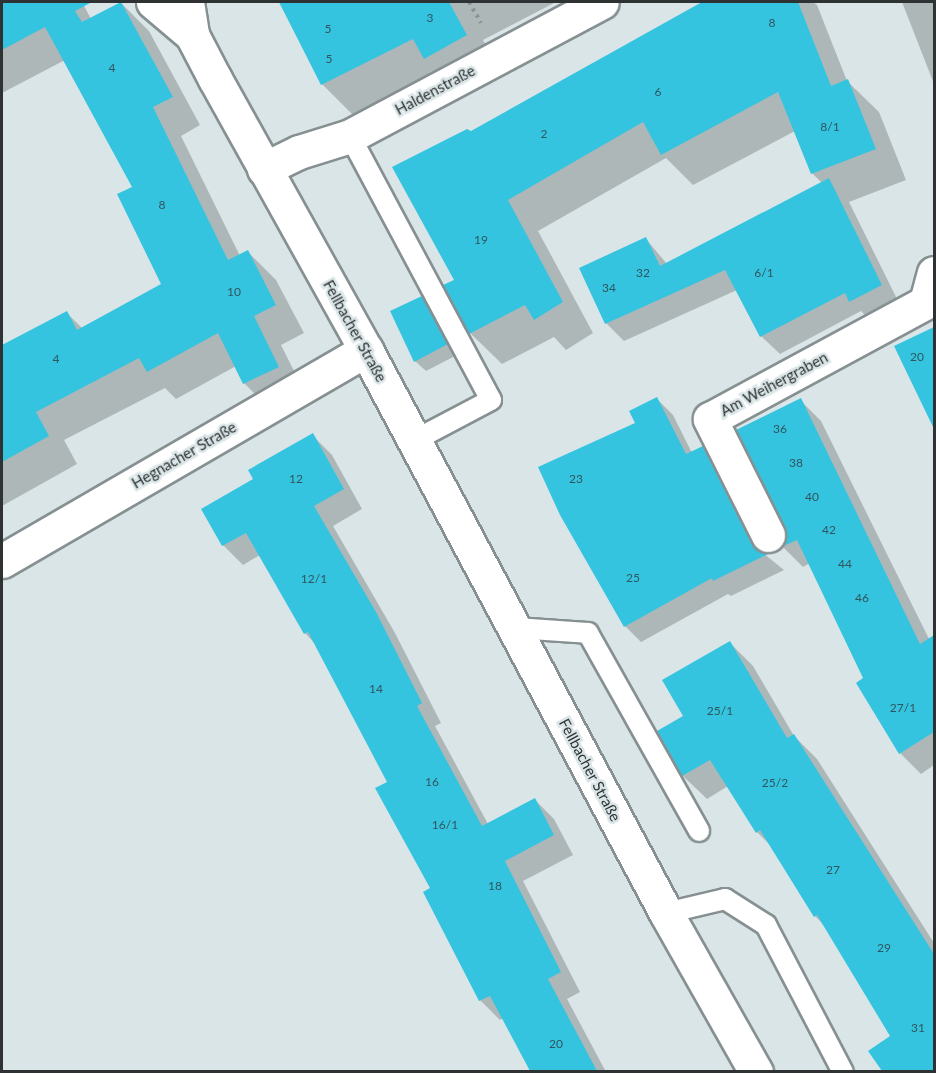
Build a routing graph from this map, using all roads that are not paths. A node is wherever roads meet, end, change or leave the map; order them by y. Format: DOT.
graph roads {
  1 [pos="153,2"];
  2 [pos="187,2"];
  3 [pos="602,2"];
  4 [pos="192,34"];
  5 [pos="350,136"];
  6 [pos="264,169"];
  7 [pos="934,273"];
  8 [pos="366,350"];
  9 [pos="415,440"];
  10 [pos="768,535"];
  11 [pos="2,561"];
  12 [pos="515,628"];
  13 [pos="699,831"];
  14 [pos="666,913"];
  15 [pos="756,1071"];
  16 [pos="843,1071"];
  1 -- 4 [label="main road, Fellbacher Straße"];
  2 -- 4 [label="main road, Fellbacher Straße"];
  3 -- 5 [label="main road, Haldenstraße"];
  4 -- 6 [label="main road, Fellbacher Straße"];
  5 -- 6 [label="main road, Haldenstraße"];
  5 -- 9 [label="lane"];
  6 -- 8 [label="main road, Fellbacher Straße"];
  7 -- 10 [label="main road, Am Weihergraben"];
  8 -- 9 [label="main road, Fellbacher Straße"];
  8 -- 11 [label="main road, Hegnacher Straße"];
  9 -- 12 [label="main road, Fellbacher Straße"];
  12 -- 13 [label="lane"];
  12 -- 14 [label="main road, Fellbacher Straße"];
  14 -- 15 [label="main road, Fellbacher Straße"];
  14 -- 16 [label="lane"];
}
